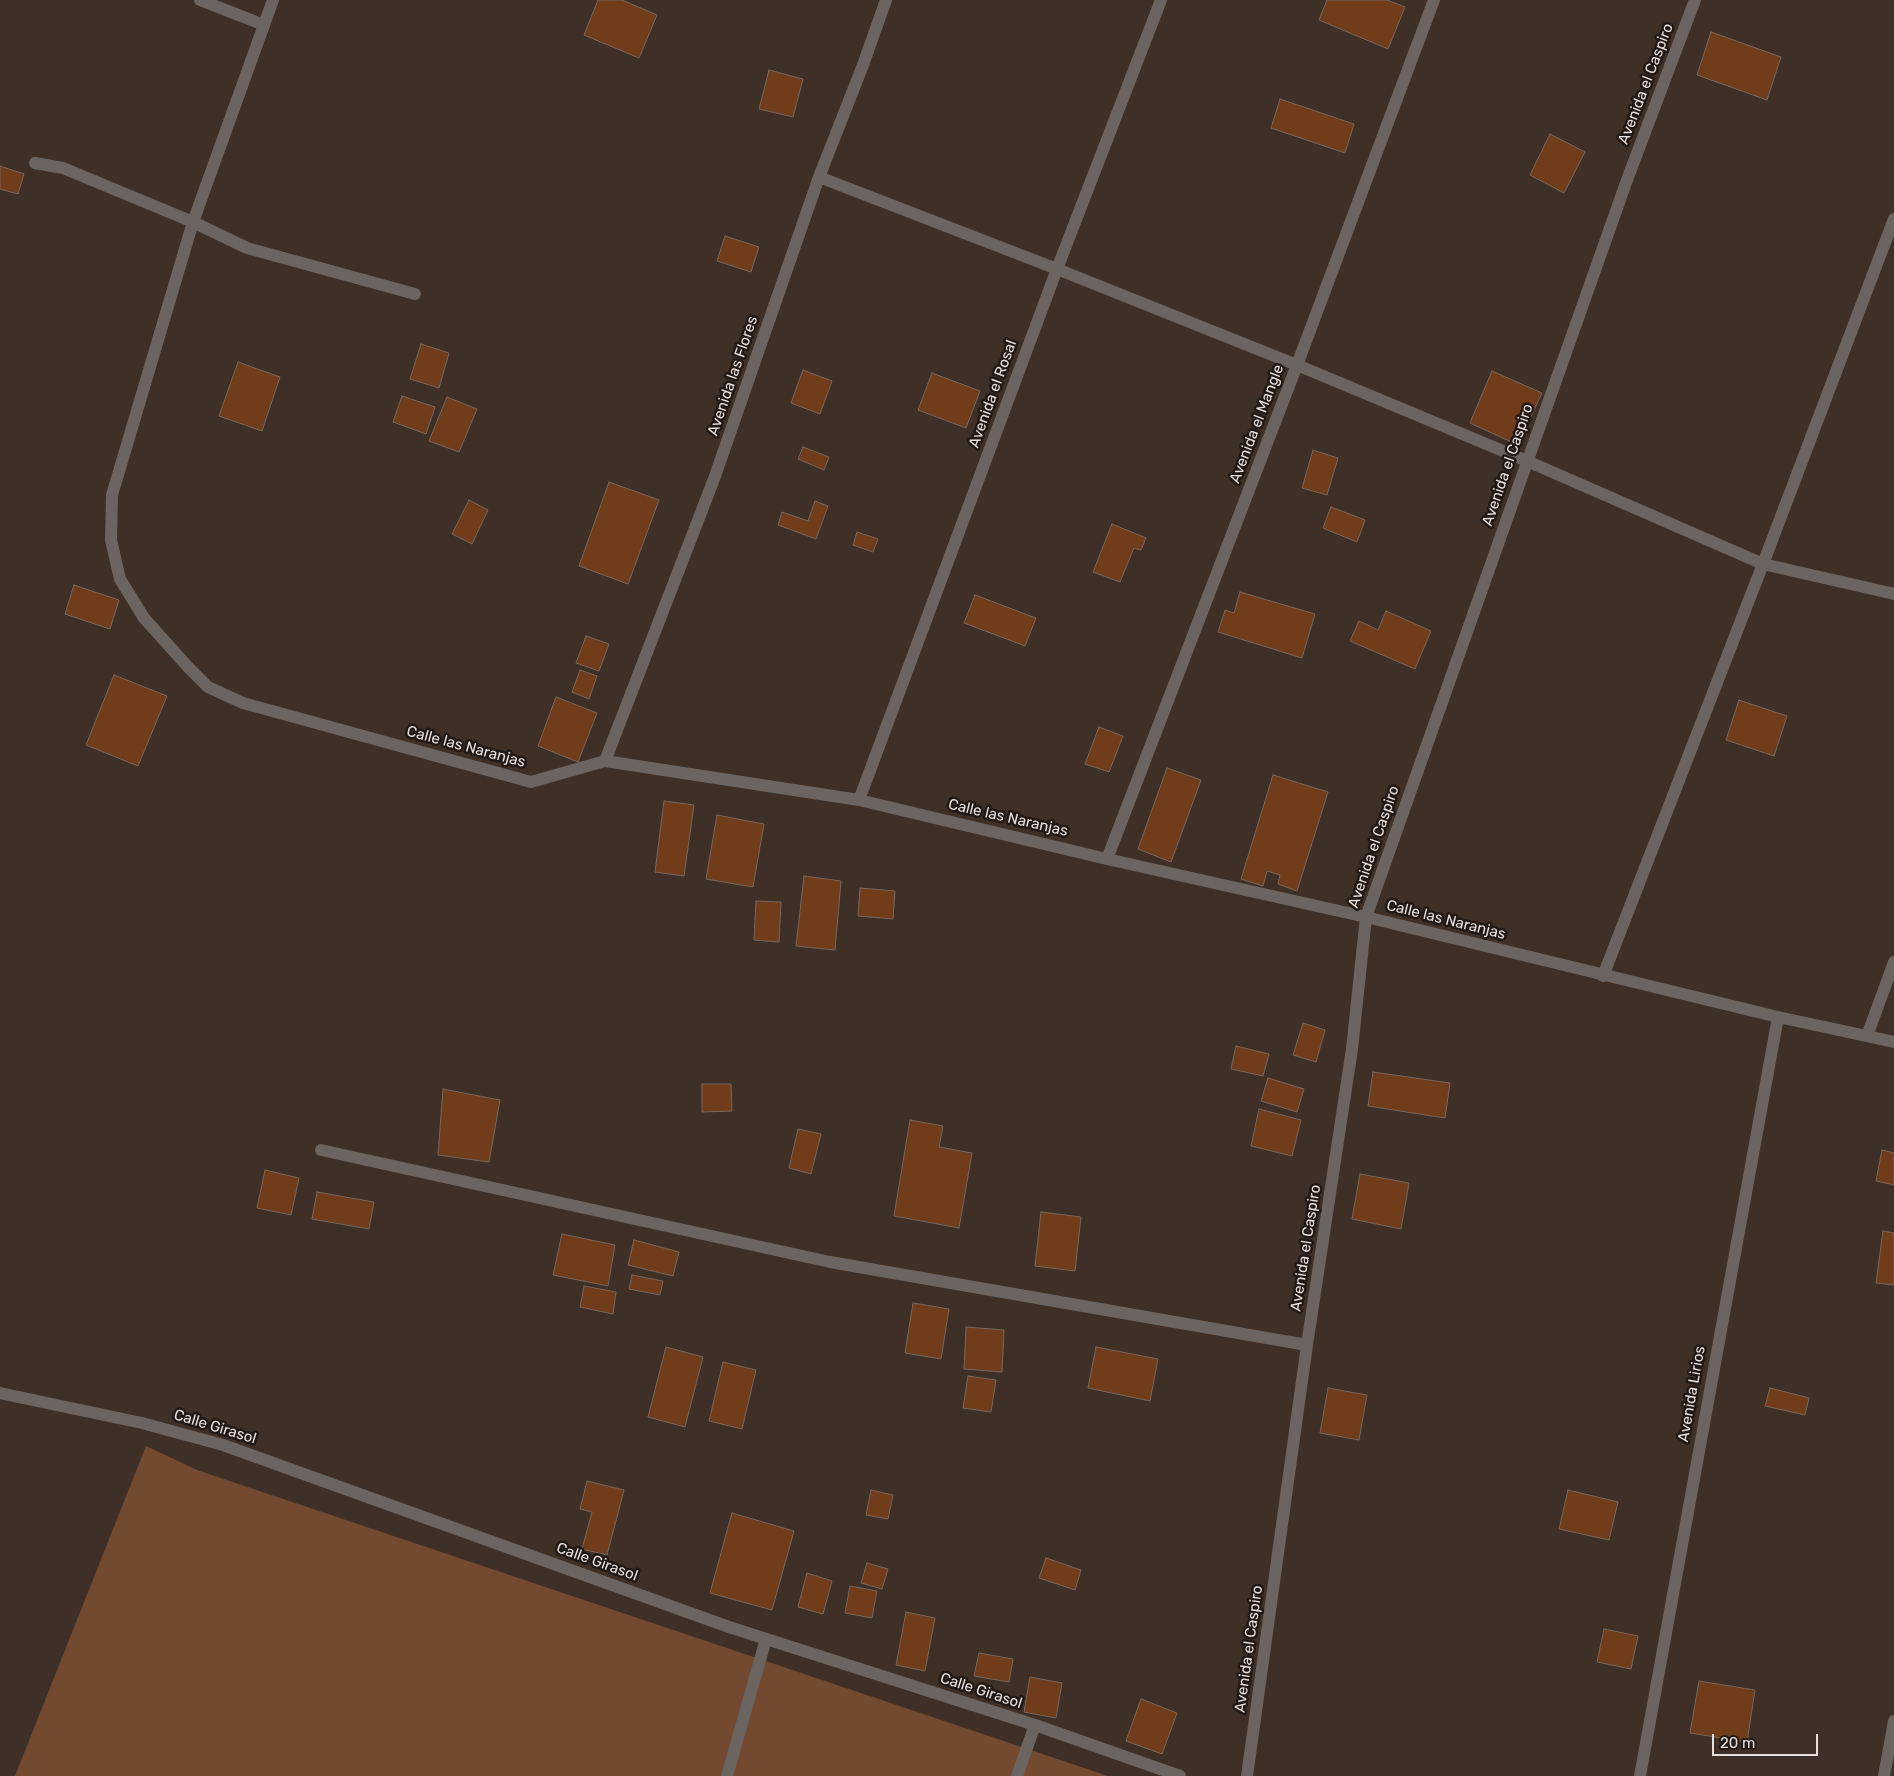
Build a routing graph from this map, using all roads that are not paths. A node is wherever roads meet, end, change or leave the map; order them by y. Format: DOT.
graph roads {
  1 [pos="200,0"];
  2 [pos="273,0"];
  3 [pos="886,0"];
  4 [pos="1161,0"];
  5 [pos="1434,0"];
  6 [pos="1695,0"];
  7 [pos="264,25"];
  8 [pos="35,163"];
  9 [pos="819,177"];
  10 [pos="1894,219"];
  11 [pos="193,222"];
  12 [pos="1057,269"];
  13 [pos="415,294"];
  14 [pos="1297,365"];
  15 [pos="1527,461"];
  16 [pos="1764,564"];
  17 [pos="1894,594"];
  18 [pos="605,761"];
  19 [pos="859,800"];
  20 [pos="1107,858"];
  21 [pos="1366,917"];
  22 [pos="1894,962"];
  23 [pos="1603,976"];
  24 [pos="1778,1017"];
  25 [pos="1867,1036"];
  26 [pos="1894,1042"];
  27 [pos="321,1150"];
  28 [pos="1307,1345"];
  29 [pos="0,1393"];
  30 [pos="766,1639"];
  31 [pos="1894,1721"];
  32 [pos="1035,1725"];
  33 [pos="727,1776"];
  34 [pos="1017,1776"];
  35 [pos="1180,1776"];
  36 [pos="1247,1776"];
  37 [pos="1640,1776"];
  38 [pos="1884,1776"];
  1 -- 7 [label="street"];
  2 -- 7 [label="street, Calle las Naranjas"];
  3 -- 9 [label="street, Avenida las Flores"];
  4 -- 12 [label="street, Avenida el Rosal"];
  5 -- 14 [label="street, Avenida el Mangle"];
  6 -- 15 [label="street, Avenida el Caspiro"];
  7 -- 11 [label="street, Calle las Naranjas"];
  8 -- 11 [label="street"];
  9 -- 12 [label="street"];
  9 -- 18 [label="street, Avenida las Flores"];
  10 -- 16 [label="street"];
  11 -- 13 [label="street"];
  11 -- 18 [label="street, Calle las Naranjas"];
  12 -- 14 [label="street"];
  12 -- 19 [label="street, Avenida el Rosal"];
  14 -- 15 [label="street"];
  14 -- 20 [label="street, Avenida el Mangle"];
  15 -- 16 [label="street"];
  15 -- 21 [label="street, Avenida el Caspiro"];
  16 -- 17 [label="street"];
  16 -- 23 [label="street"];
  18 -- 19 [label="street, Calle las Naranjas"];
  19 -- 20 [label="street, Calle las Naranjas"];
  20 -- 21 [label="street, Calle las Naranjas"];
  21 -- 23 [label="street, Calle las Naranjas"];
  21 -- 28 [label="street, Avenida el Caspiro"];
  22 -- 25 [label="street"];
  23 -- 24 [label="street, Calle las Naranjas"];
  24 -- 25 [label="street, Calle las Naranjas"];
  24 -- 37 [label="street, Avenida Lirios"];
  25 -- 26 [label="street, Calle las Naranjas"];
  27 -- 28 [label="street"];
  28 -- 36 [label="street, Avenida el Caspiro"];
  29 -- 30 [label="street, Calle Girasol"];
  30 -- 32 [label="street, Calle Girasol"];
  30 -- 33 [label="street"];
  31 -- 38 [label="street"];
  32 -- 34 [label="street"];
  32 -- 35 [label="street, Calle Girasol"];
}
